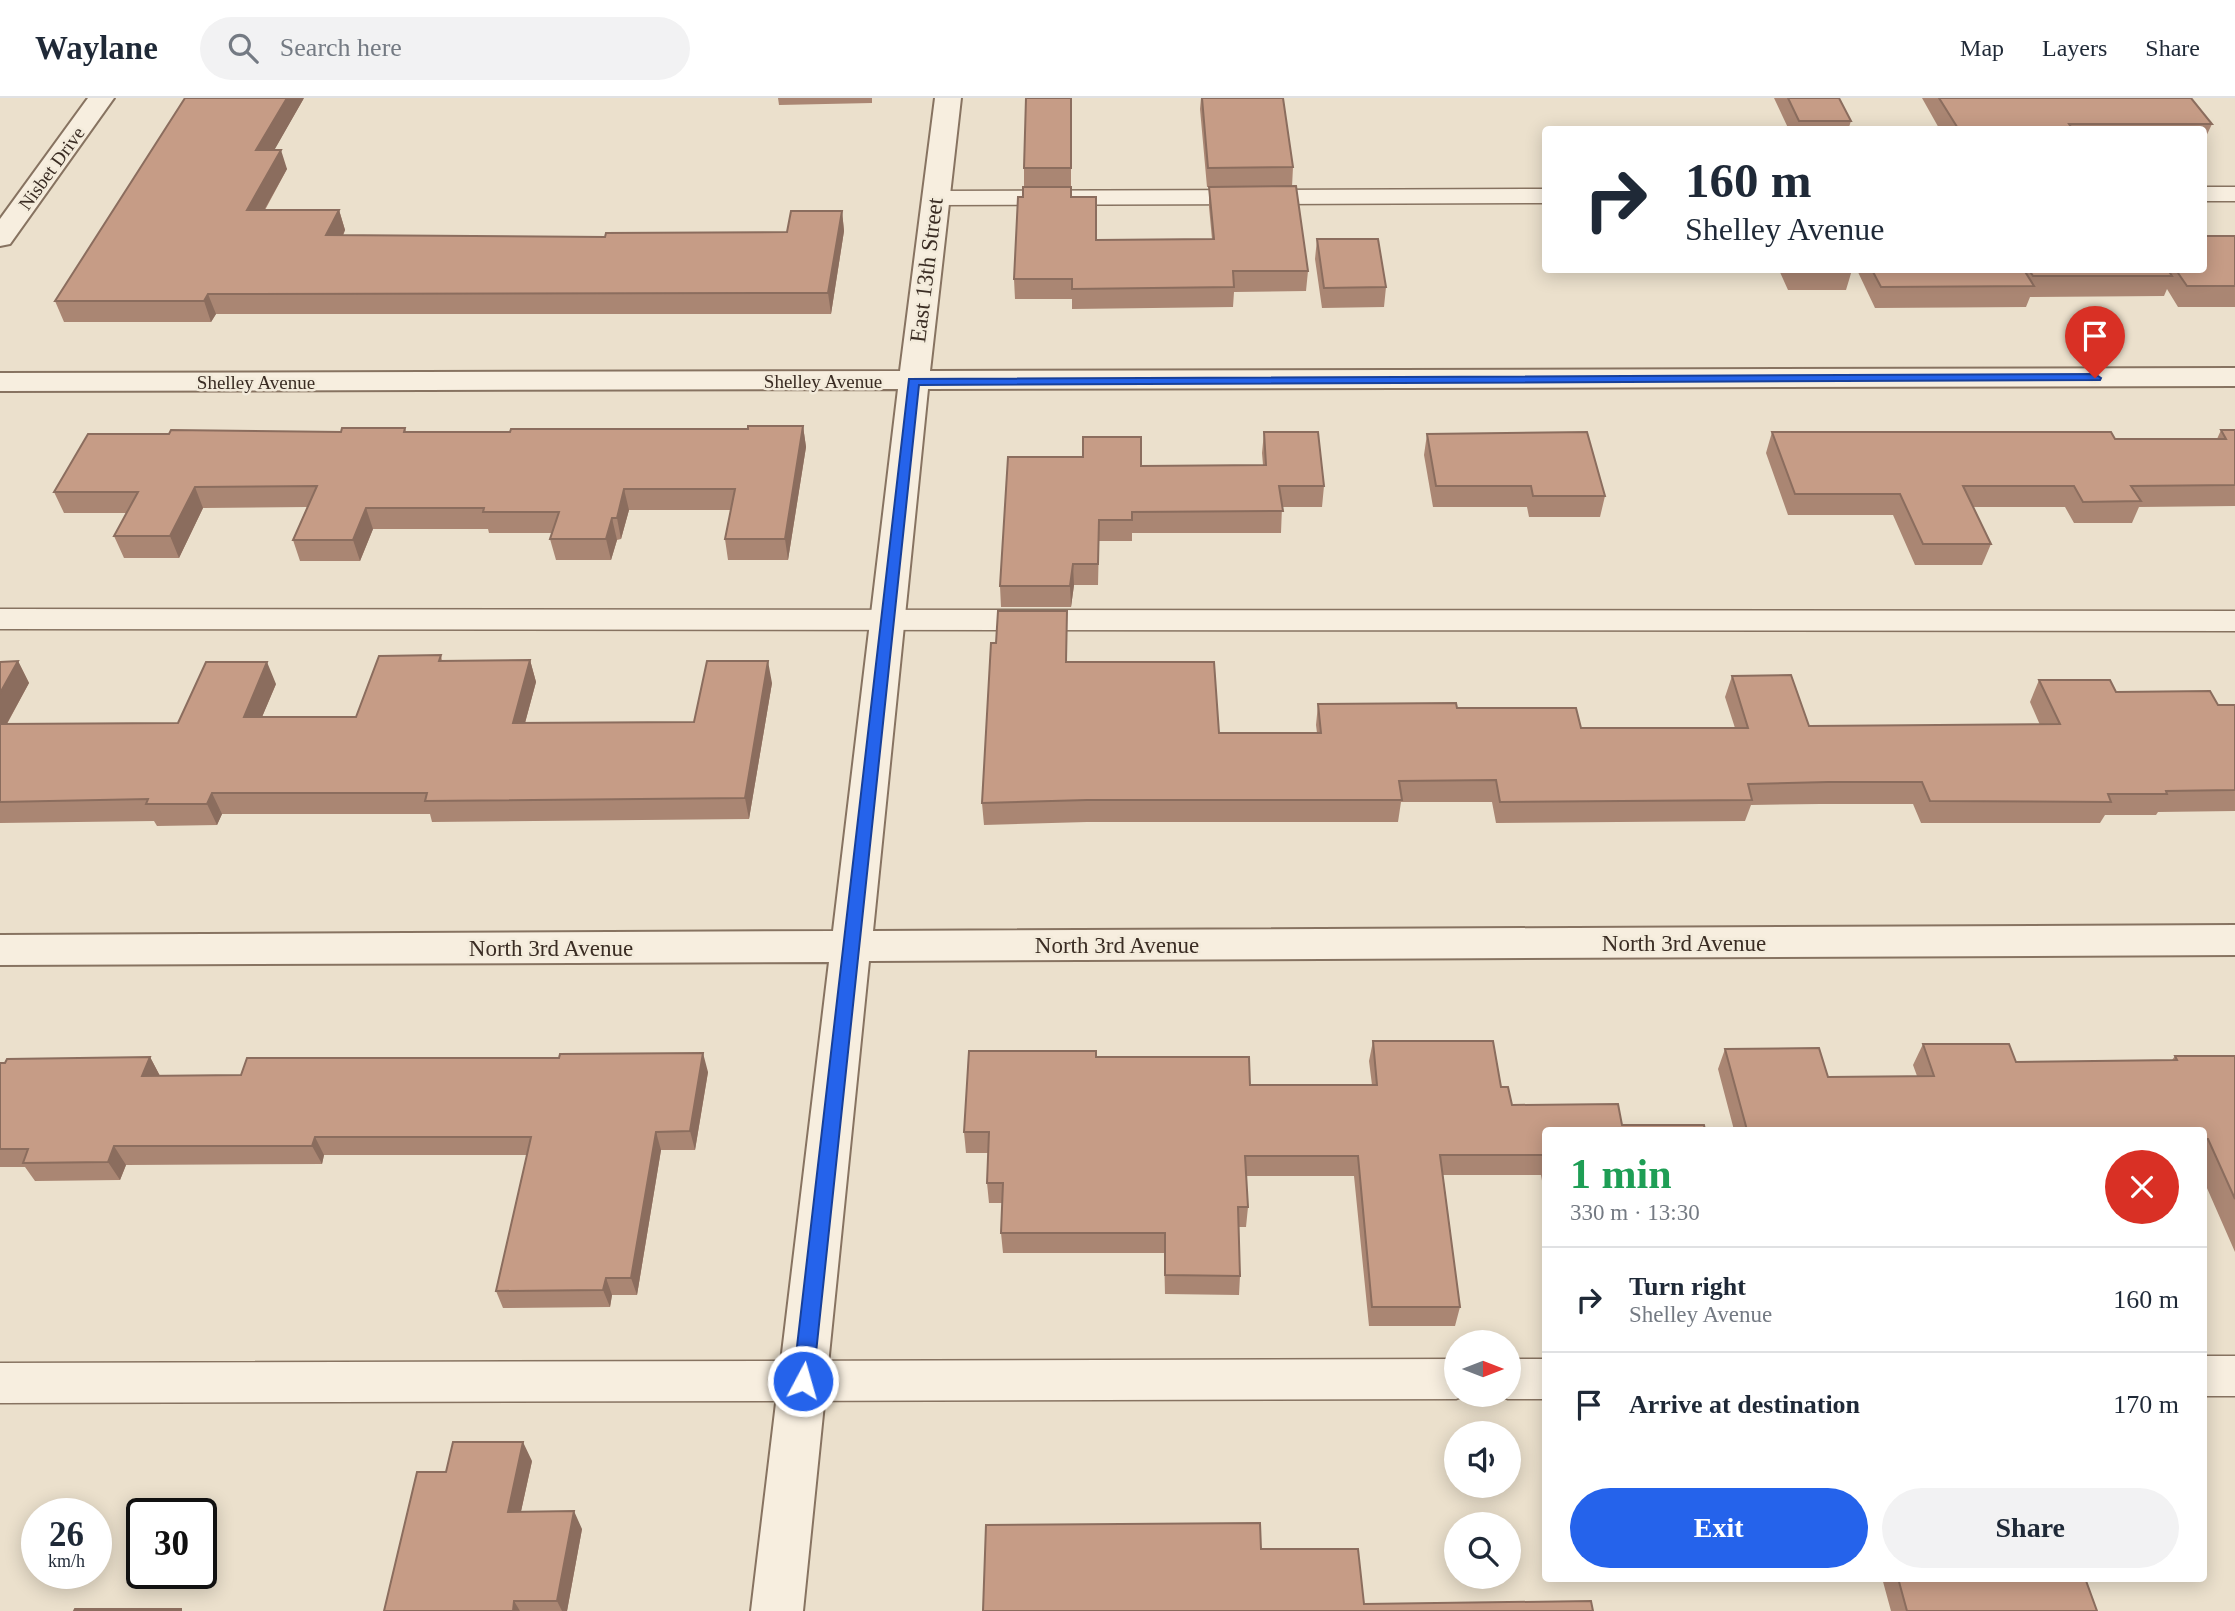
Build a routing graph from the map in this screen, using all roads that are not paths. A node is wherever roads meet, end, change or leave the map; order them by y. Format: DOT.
graph roads {
  1 [pos="101,98"];
  2 [pos="948,98"];
  3 [pos="2207,194"];
  4 [pos="2235,194"];
  5 [pos="1542,196"];
  6 [pos="935,198"];
  7 [pos="0,238"];
  8 [pos="2235,377"];
  9 [pos="914,381"];
  10 [pos="0,382"];
  11 [pos="888,619"];
  12 [pos="0,620"];
  13 [pos="2235,621"];
  14 [pos="2235,940"];
  15 [pos="850,946"];
  16 [pos="0,950"];
  17 [pos="2207,1376"];
  18 [pos="2235,1376"];
  19 [pos="1444,1379"];
  20 [pos="1521,1379"];
  21 [pos="1542,1379"];
  22 [pos="803,1381"];
  23 [pos="0,1383"];
  24 [pos="777,1611"];
  1 -- 7 [label="street, Nisbet Drive"];
  2 -- 6 [label="street, East 13th Street"];
  3 -- 4 [label="lane"];
  5 -- 6 [label="lane"];
  6 -- 9 [label="street, East 13th Street"];
  8 -- 9 [label="street, Shelley Avenue"];
  9 -- 10 [label="street, Shelley Avenue"];
  9 -- 11 [label="street, East 13th Street"];
  11 -- 12 [label="lane"];
  11 -- 13 [label="lane"];
  11 -- 15 [label="street, East 13th Street"];
  14 -- 15 [label="street, North 3rd Avenue"];
  15 -- 16 [label="street, North 3rd Avenue"];
  15 -- 22 [label="street, East 13th Street"];
  17 -- 18 [label="lane"];
  19 -- 22 [label="lane"];
  20 -- 21 [label="lane"];
  22 -- 23 [label="lane"];
  22 -- 24 [label="street, East 13th Street"];
}
